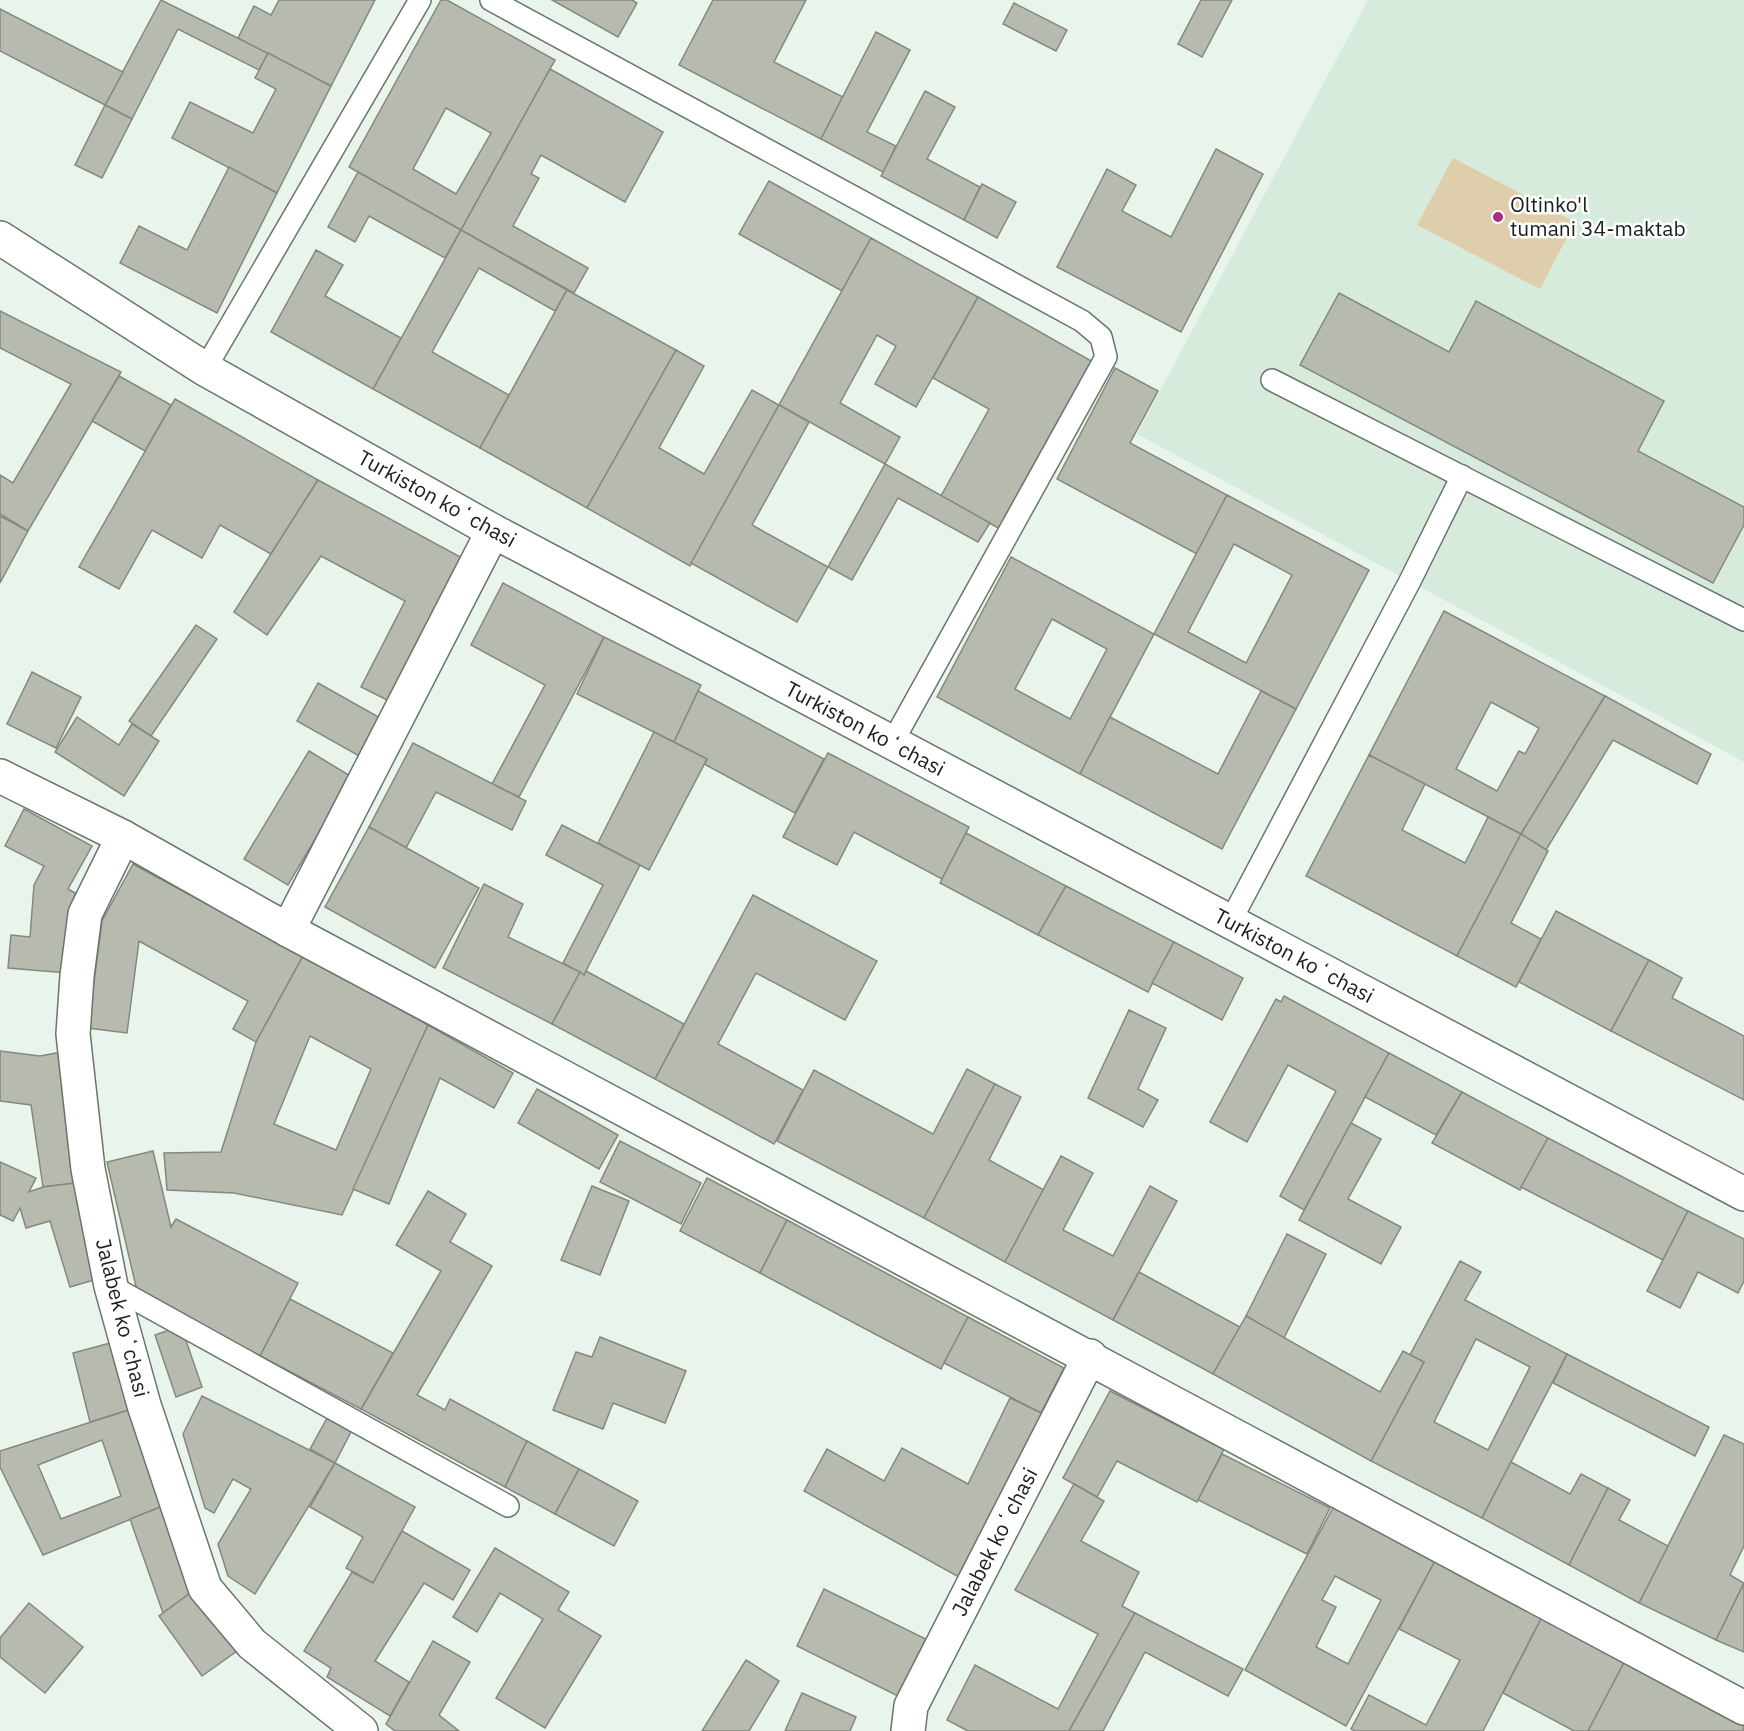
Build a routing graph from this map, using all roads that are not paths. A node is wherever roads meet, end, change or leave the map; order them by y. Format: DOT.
graph roads {
  1 [pos="420,0"];
  2 [pos="491,0"];
  3 [pos="0,238"];
  4 [pos="205,369"];
  5 [pos="1272,380"];
  6 [pos="1462,476"];
  7 [pos="493,531"];
  8 [pos="1744,620"];
  9 [pos="892,743"];
  10 [pos="0,776"];
  11 [pos="123,837"];
  12 [pos="1230,922"];
  13 [pos="288,930"];
  14 [pos="1744,1194"];
  15 [pos="111,1286"];
  16 [pos="1090,1356"];
  17 [pos="508,1506"];
  18 [pos="1744,1708"];
  19 [pos="361,1731"];
  20 [pos="908,1731"];
  1 -- 4 [label="lane"];
  2 -- 9 [label="lane"];
  3 -- 4 [label="street, Turkiston koʻchasi"];
  4 -- 7 [label="street, Turkiston koʻchasi"];
  5 -- 6 [label="lane"];
  6 -- 8 [label="lane"];
  6 -- 12 [label="lane"];
  7 -- 9 [label="street, Turkiston koʻchasi"];
  7 -- 13 [label="street"];
  9 -- 12 [label="street, Turkiston koʻchasi"];
  10 -- 11 [label="street"];
  11 -- 13 [label="street"];
  11 -- 15 [label="street, Jalabek koʻchasi"];
  12 -- 14 [label="street, Turkiston koʻchasi"];
  13 -- 16 [label="street"];
  15 -- 17 [label="lane"];
  15 -- 19 [label="street, Jalabek koʻchasi"];
  16 -- 18 [label="street"];
  16 -- 20 [label="street, Jalabek koʻchasi"];
}
